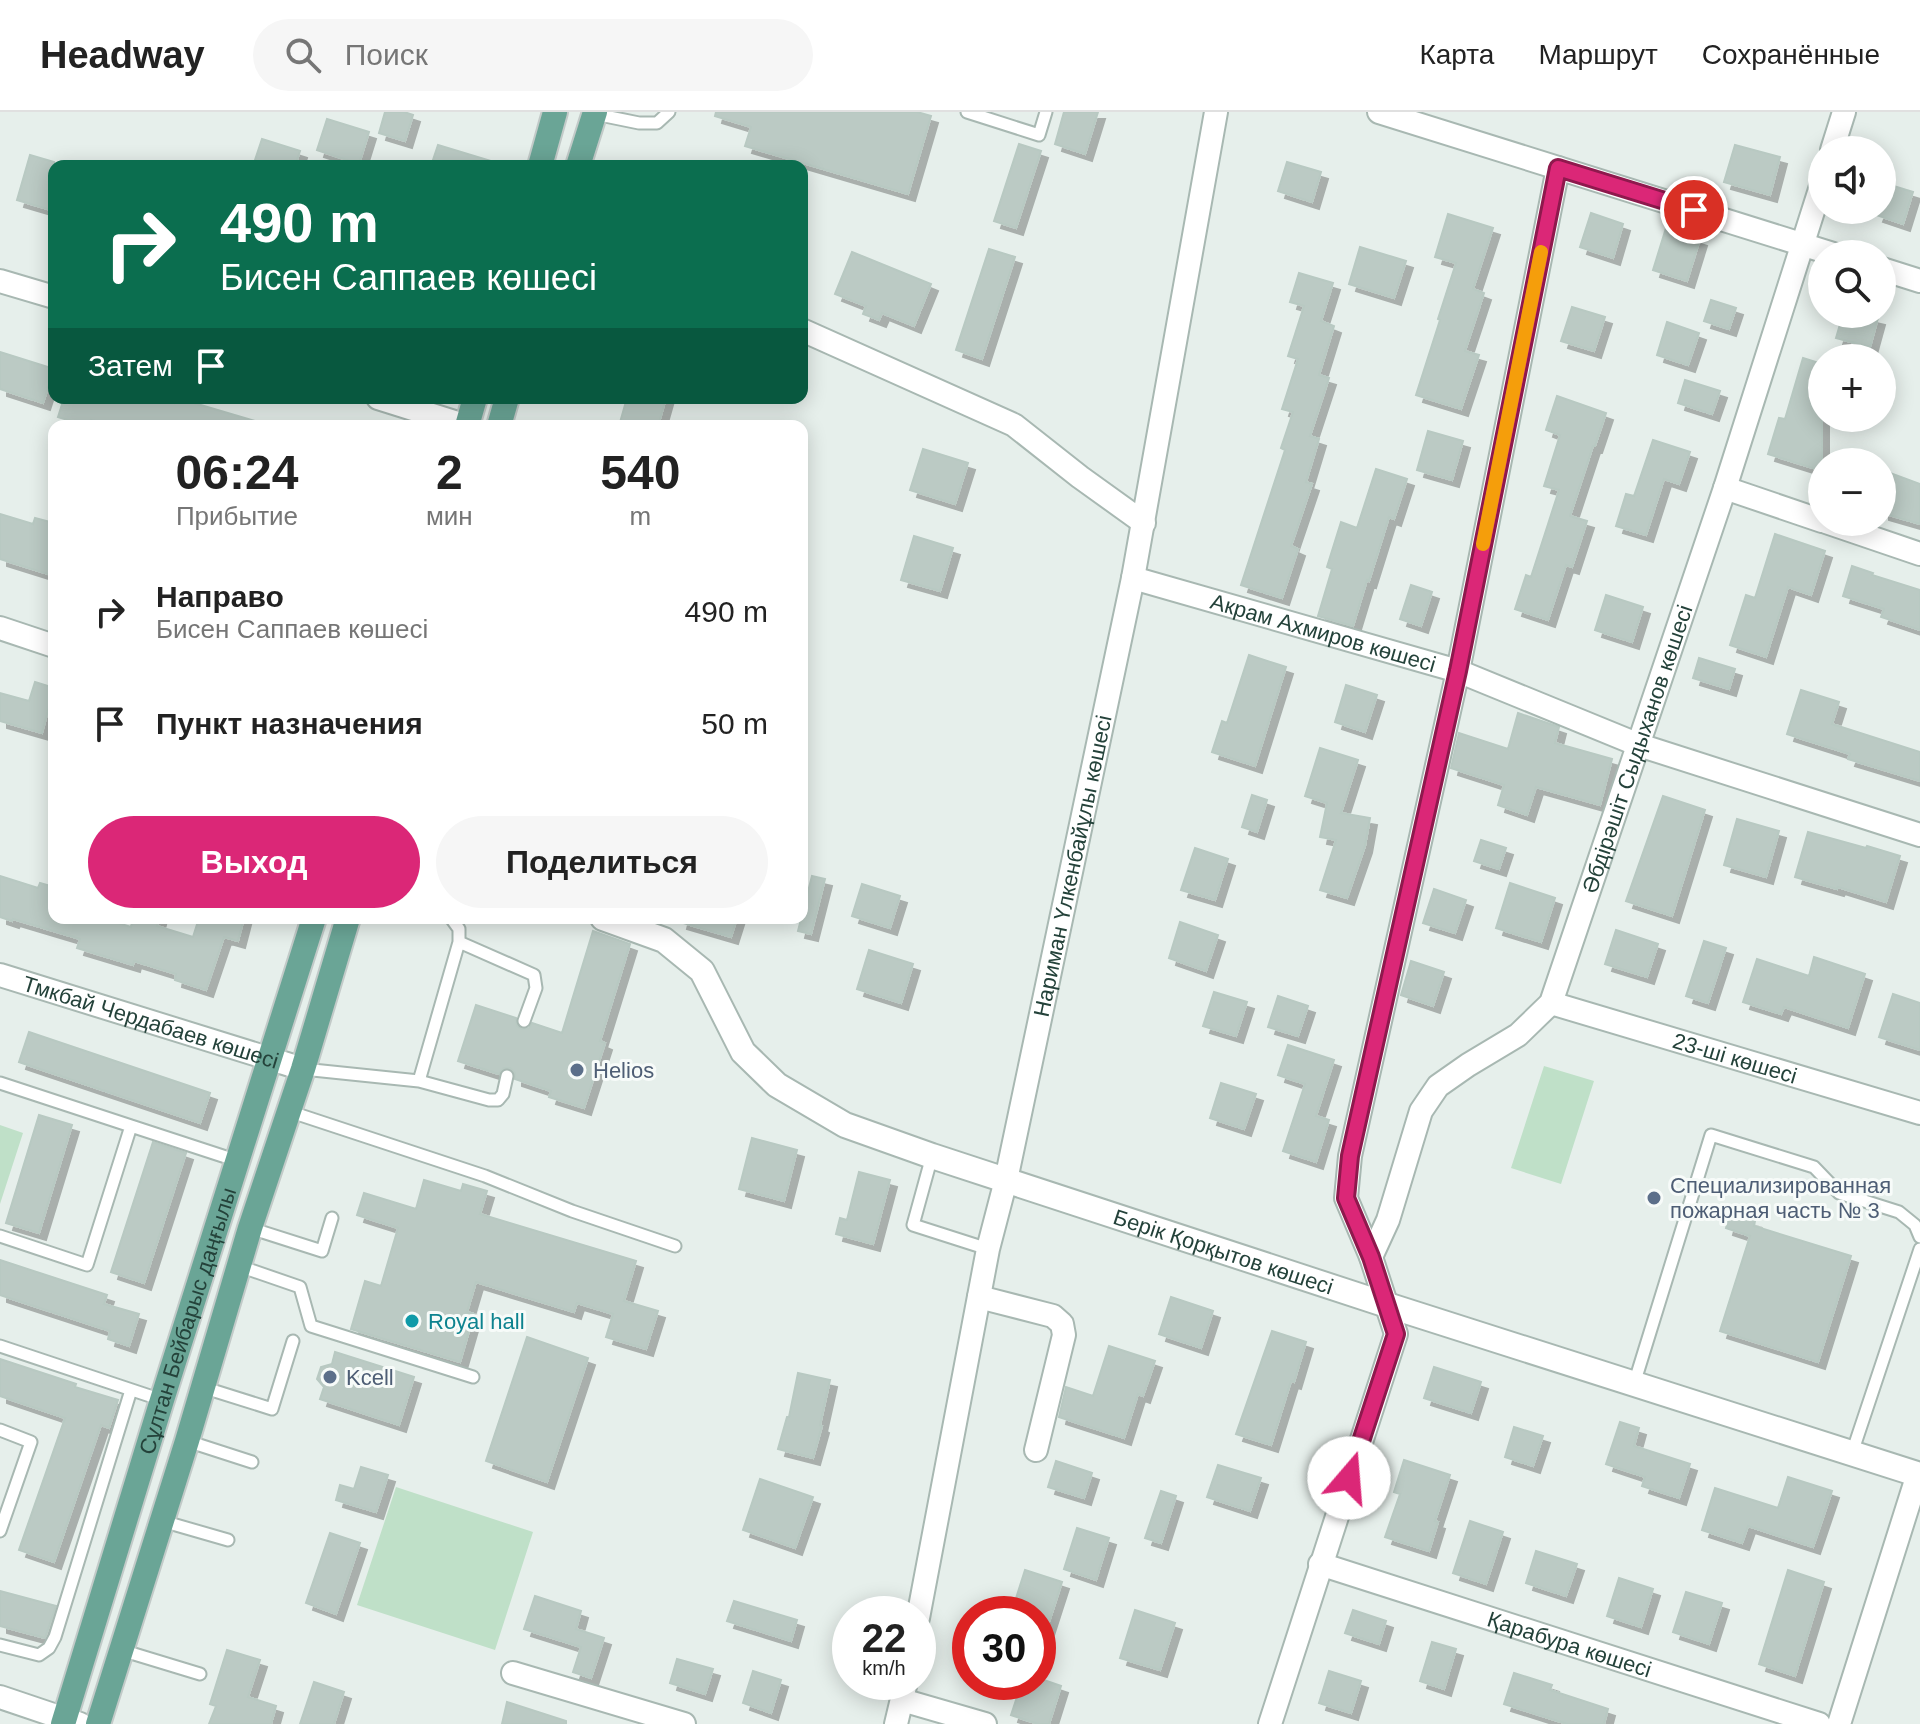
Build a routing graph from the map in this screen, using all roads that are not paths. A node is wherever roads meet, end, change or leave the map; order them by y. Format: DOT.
graph roads {
  1 [pos="555,112"];
  2 [pos="669,112"];
  3 [pos="967,112"];
  4 [pos="1046,112"];
  5 [pos="1216,112"];
  6 [pos="1379,112"];
  7 [pos="1844,112"];
  8 [pos="592,113"];
  9 [pos="1836,136"];
  10 [pos="542,160"];
  11 [pos="580,160"];
  12 [pos="1558,168"];
  13 [pos="1809,224"];
  14 [pos="1803,244"];
  15 [pos="1808,246"];
  16 [pos="1896,273"];
  17 [pos="0,281"];
  18 [pos="1920,281"];
  19 [pos="48,295"];
  20 [pos="808,333"];
  21 [pos="397,404"];
  22 [pos="448,420"];
  23 [pos="1725,488"];
  24 [pos="1808,516"];
  25 [pos="1144,523"];
  26 [pos="1868,536"];
  27 [pos="1920,554"];
  28 [pos="1133,578"];
  29 [pos="0,628"];
  30 [pos="48,644"];
  31 [pos="1458,671"];
  32 [pos="1639,745"];
  33 [pos="1920,835"];
  34 [pos="312,924"];
  35 [pos="346,924"];
  36 [pos="455,924"];
  37 [pos="620,924"];
  38 [pos="459,942"];
  39 [pos="0,975"];
  40 [pos="1551,1003"];
  41 [pos="524,1021"];
  42 [pos="270,1060"];
  43 [pos="303,1069"];
  44 [pos="507,1076"];
  45 [pos="419,1081"];
  46 [pos="0,1083"];
  47 [pos="288,1111"];
  48 [pos="1920,1113"];
  49 [pos="131,1126"];
  50 [pos="932,1156"];
  51 [pos="238,1161"];
  52 [pos="1006,1180"];
  53 [pos="332,1218"];
  54 [pos="250,1228"];
  55 [pos="0,1236"];
  56 [pos="1920,1237"];
  57 [pos="675,1246"];
  58 [pos="988,1249"];
  59 [pos="1920,1249"];
  60 [pos="1371,1257"];
  61 [pos="239,1266"];
  62 [pos="979,1297"];
  63 [pos="1387,1305"];
  64 [pos="293,1341"];
  65 [pos="0,1346"];
  66 [pos="473,1377"];
  67 [pos="1634,1384"];
  68 [pos="201,1387"];
  69 [pos="131,1390"];
  70 [pos="162,1400"];
  71 [pos="0,1430"];
  72 [pos="187,1441"];
  73 [pos="1036,1450"];
  74 [pos="1852,1453"];
  75 [pos="252,1462"];
  76 [pos="1919,1475"];
  77 [pos="162,1521"];
  78 [pos="0,1531"];
  79 [pos="228,1540"];
  80 [pos="1320,1564"];
  81 [pos="922,1596"];
  82 [pos="0,1645"];
  83 [pos="121,1650"];
  84 [pos="513,1673"];
  85 [pos="200,1674"];
  86 [pos="0,1697"];
  87 [pos="902,1700"];
  88 [pos="926,1700"];
  89 [pos="69,1722"];
  90 [pos="98,1724"];
  91 [pos="684,1724"];
  92 [pos="896,1724"];
  93 [pos="985,1724"];
  94 [pos="1270,1724"];
  95 [pos="1819,1724"];
  96 [pos="1839,1724"];
  1 -- 10 [label="main road"];
  2 -- 8 [label="lane"];
  3 -- 4 [label="lane"];
  5 -- 25 [label="street, Нариман Үлкенбайұлы көшесі"];
  6 -- 12 [label="street"];
  7 -- 9 [label="street"];
  8 -- 11 [label="main road"];
  12 -- 14 [label="street"];
  12 -- 31 [label="street"];
  13 -- 14 [label="street, Әбдірәшіт Сыдыханов көшесі"];
  14 -- 15 [label="street"];
  14 -- 23 [label="street, Әбдірәшіт Сыдыханов көшесі"];
  16 -- 18 [label="street"];
  17 -- 19 [label="street"];
  20 -- 25 [label="street"];
  21 -- 22 [label="street"];
  23 -- 24 [label="street"];
  23 -- 32 [label="street, Әбдірәшіт Сыдыханов көшесі"];
  25 -- 28 [label="street, Нариман Үлкенбайұлы көшесі"];
  26 -- 27 [label="street"];
  28 -- 31 [label="street, Акрам Ахмиров көшесі"];
  28 -- 52 [label="street, Нариман Үлкенбайұлы көшесі"];
  29 -- 30 [label="street"];
  31 -- 32 [label="street, Акрам Ахмиров көшесі"];
  31 -- 60 [label="street"];
  32 -- 33 [label="street, Акрам Ахмиров көшесі"];
  32 -- 40 [label="street, Әбдірәшіт Сыдыханов көшесі"];
  34 -- 42 [label="main road, Сұлтан Бейбарыс даңғылы"];
  35 -- 43 [label="main road, Сұлтан Бейбарыс даңғылы"];
  36 -- 38 [label="lane"];
  37 -- 50 [label="street, Берік Қорқытов көшесі"];
  38 -- 41 [label="lane"];
  38 -- 45 [label="lane"];
  39 -- 42 [label="street, Тмкбай Чердабаев көшесі"];
  40 -- 48 [label="street, 23-шi көшесi"];
  40 -- 60 [label="street, Әбдірәшіт Сыдыханов көшесі"];
  42 -- 43 [label="street, Тмкбай Чердабаев көшесі"];
  42 -- 51 [label="main road, Сұлтан Бейбарыс даңғылы"];
  43 -- 45 [label="lane"];
  43 -- 47 [label="main road, Сұлтан Бейбарыс даңғылы"];
  44 -- 45 [label="lane"];
  46 -- 49 [label="lane"];
  47 -- 54 [label="main road, Сұлтан Бейбарыс даңғылы"];
  47 -- 57 [label="lane"];
  49 -- 51 [label="lane"];
  49 -- 55 [label="lane"];
  50 -- 52 [label="street, Берік Қорқытов көшесі"];
  50 -- 58 [label="lane"];
  51 -- 70 [label="main road, Сұлтан Бейбарыс даңғылы"];
  52 -- 58 [label="street, Нариман Үлкенбайұлы көшесі"];
  52 -- 63 [label="street, Берік Қорқытов көшесі"];
  53 -- 54 [label="lane"];
  54 -- 61 [label="main road, Сұлтан Бейбарыс даңғылы"];
  56 -- 67 [label="lane"];
  58 -- 62 [label="street, Нариман Үлкенбайұлы көшесі"];
  59 -- 74 [label="lane"];
  60 -- 63 [label="street"];
  61 -- 66 [label="lane"];
  61 -- 68 [label="main road, Сұлтан Бейбарыс даңғылы"];
  62 -- 73 [label="street"];
  62 -- 81 [label="street, Нариман Үлкенбайұлы көшесі"];
  63 -- 67 [label="street, Берік Қорқытов көшесі"];
  63 -- 80 [label="street"];
  64 -- 68 [label="lane"];
  65 -- 69 [label="lane"];
  67 -- 74 [label="street, Берік Қорқытов көшесі"];
  68 -- 72 [label="main road, Сұлтан Бейбарыс даңғылы"];
  69 -- 70 [label="lane"];
  69 -- 82 [label="lane"];
  70 -- 89 [label="main road, Сұлтан Бейбарыс даңғылы"];
  71 -- 78 [label="lane"];
  72 -- 75 [label="lane"];
  72 -- 77 [label="main road, Сұлтан Бейбарыс даңғылы"];
  74 -- 76 [label="street, Берік Қорқытов көшесі"];
  76 -- 96 [label="street"];
  77 -- 79 [label="lane"];
  77 -- 83 [label="main road, Сұлтан Бейбарыс даңғылы"];
  80 -- 94 [label="street"];
  80 -- 95 [label="street, Қарабура көшесі"];
  83 -- 85 [label="lane"];
  83 -- 90 [label="main road, Сұлтан Бейбарыс даңғылы"];
  84 -- 91 [label="street"];
  86 -- 89 [label="street"];
  87 -- 92 [label="street"];
  88 -- 93 [label="street"];
}
